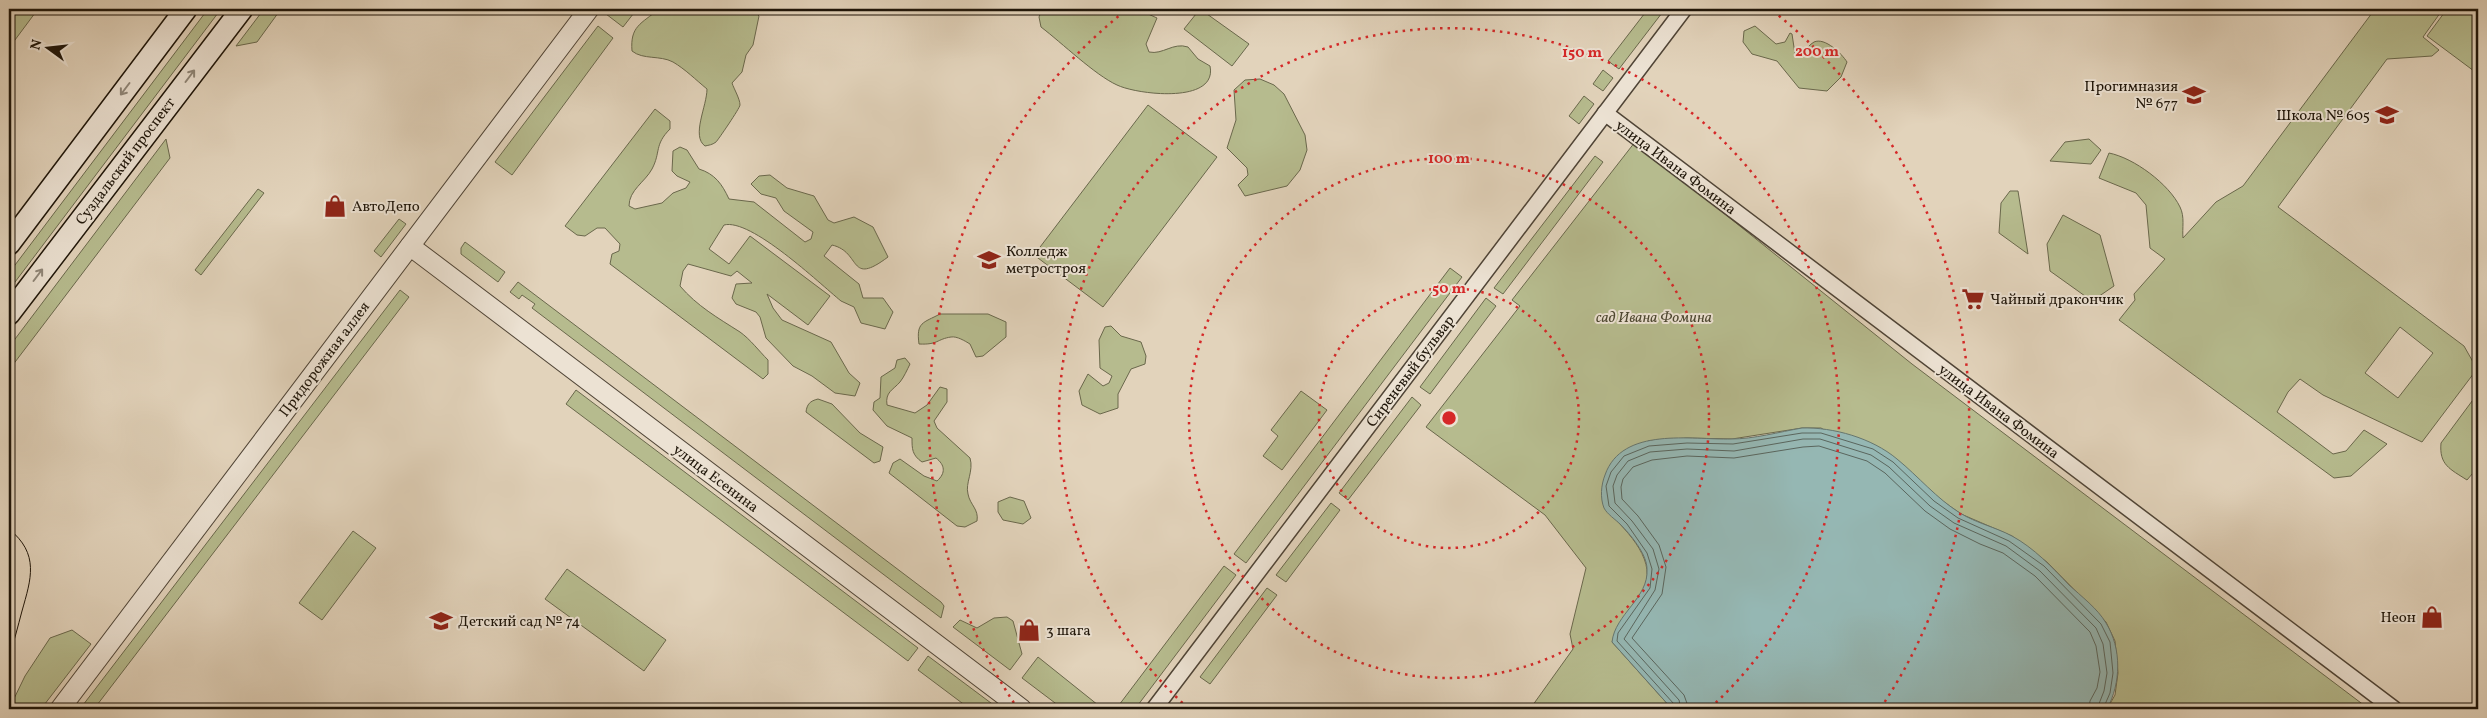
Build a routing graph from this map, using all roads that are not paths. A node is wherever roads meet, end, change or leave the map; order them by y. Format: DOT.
graph roads {
  1 [pos="186,9"];
  2 [pos="242,9"];
  3 [pos="589,9"];
  4 [pos="1684,9"];
  5 [pos="1605,113"];
  6 [pos="9,244"];
  7 [pos="410,246"];
  8 [pos="9,314"];
  9 [pos="60,709"];
  10 [pos="1022,709"];
  11 [pos="1154,709"];
  12 [pos="2394,709"];
  1 -- 6 [label="main road, one-way"];
  8 -- 2 [label="main road, Суздальский проспект, one-way"];
  3 -- 7 [label="street, Придорожная аллея"];
  4 -- 5 [label="street, Сиреневый бульвар"];
  5 -- 11 [label="street, Сиреневый бульвар"];
  5 -- 12 [label="street, улица Ивана Фомина"];
  7 -- 9 [label="street, Придорожная аллея"];
  7 -- 10 [label="street, улица Есенина"];
}
